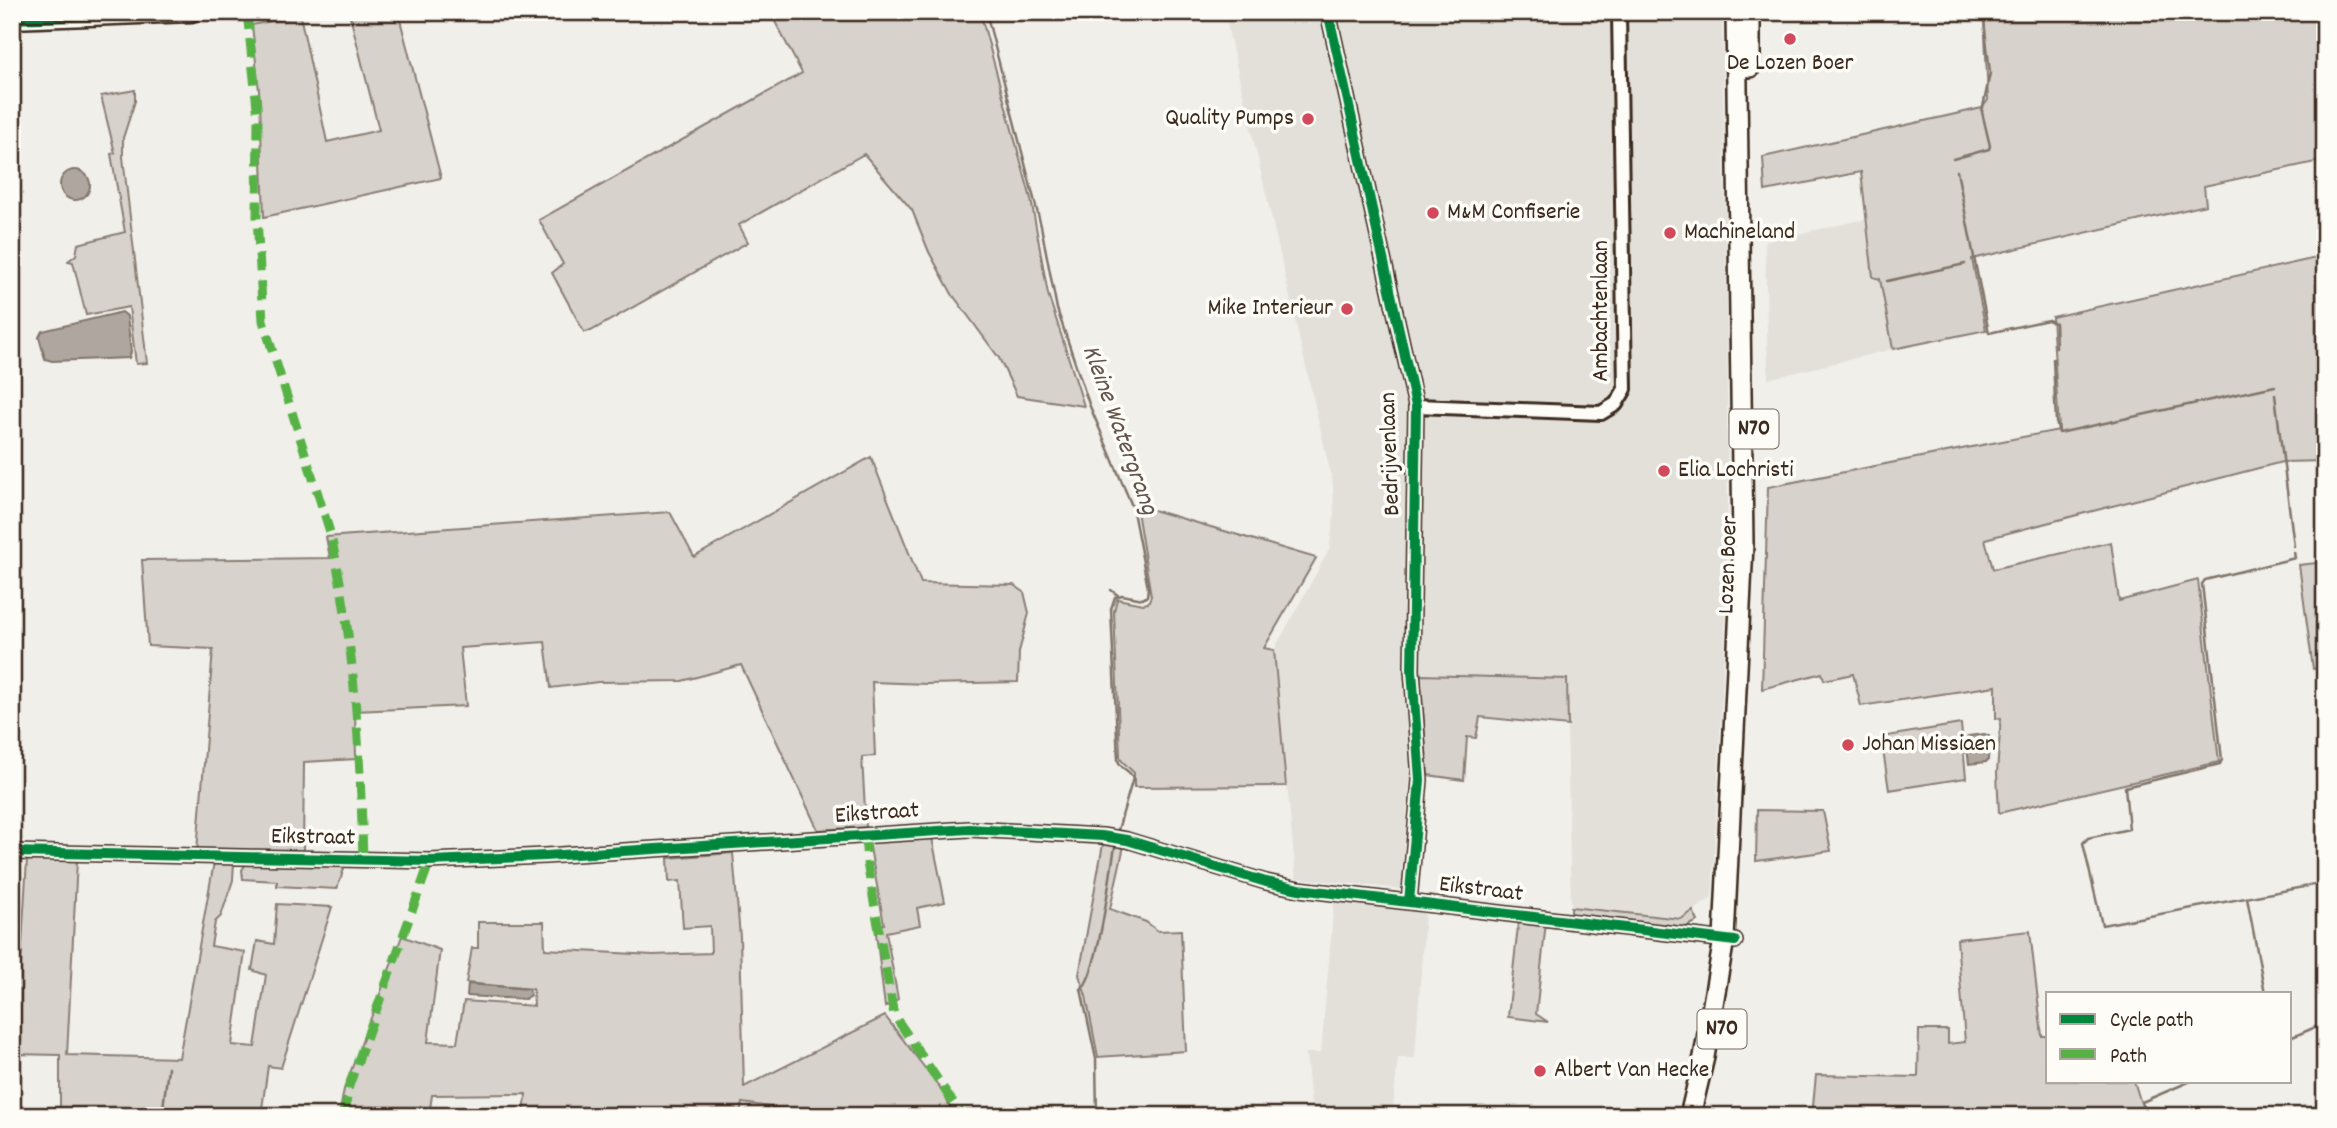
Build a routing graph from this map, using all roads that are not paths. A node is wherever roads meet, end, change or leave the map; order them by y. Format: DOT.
graph roads {
  1 [pos="191,12"];
  2 [pos="1328,12"];
  3 [pos="1619,12"];
  4 [pos="1736,12"];
  5 [pos="1750,12"];
  6 [pos="99,14"];
  7 [pos="12,19"];
  8 [pos="1416,406"];
  9 [pos="12,852"];
  10 [pos="1409,902"];
  11 [pos="1730,940"];
  12 [pos="1690,1116"];
  13 [pos="1703,1116"];
  1 -- 6 [label="main road"];
  2 -- 8 [label="street, Bedrijvenlaan"];
  3 -- 8 [label="street, Ambachtenlaan"];
  4 -- 11 [label="main road, Lozen Boer / N70"];
  5 -- 11 [label="main road, Lozen Boer / N70"];
  6 -- 7 [label="main road"];
  8 -- 10 [label="street, Bedrijvenlaan"];
  9 -- 10 [label="street, Eikstraat"];
  10 -- 11 [label="street, Eikstraat"];
  11 -- 12 [label="main road, N70"];
  11 -- 13 [label="main road, Lozen Boer / N70"];
}
